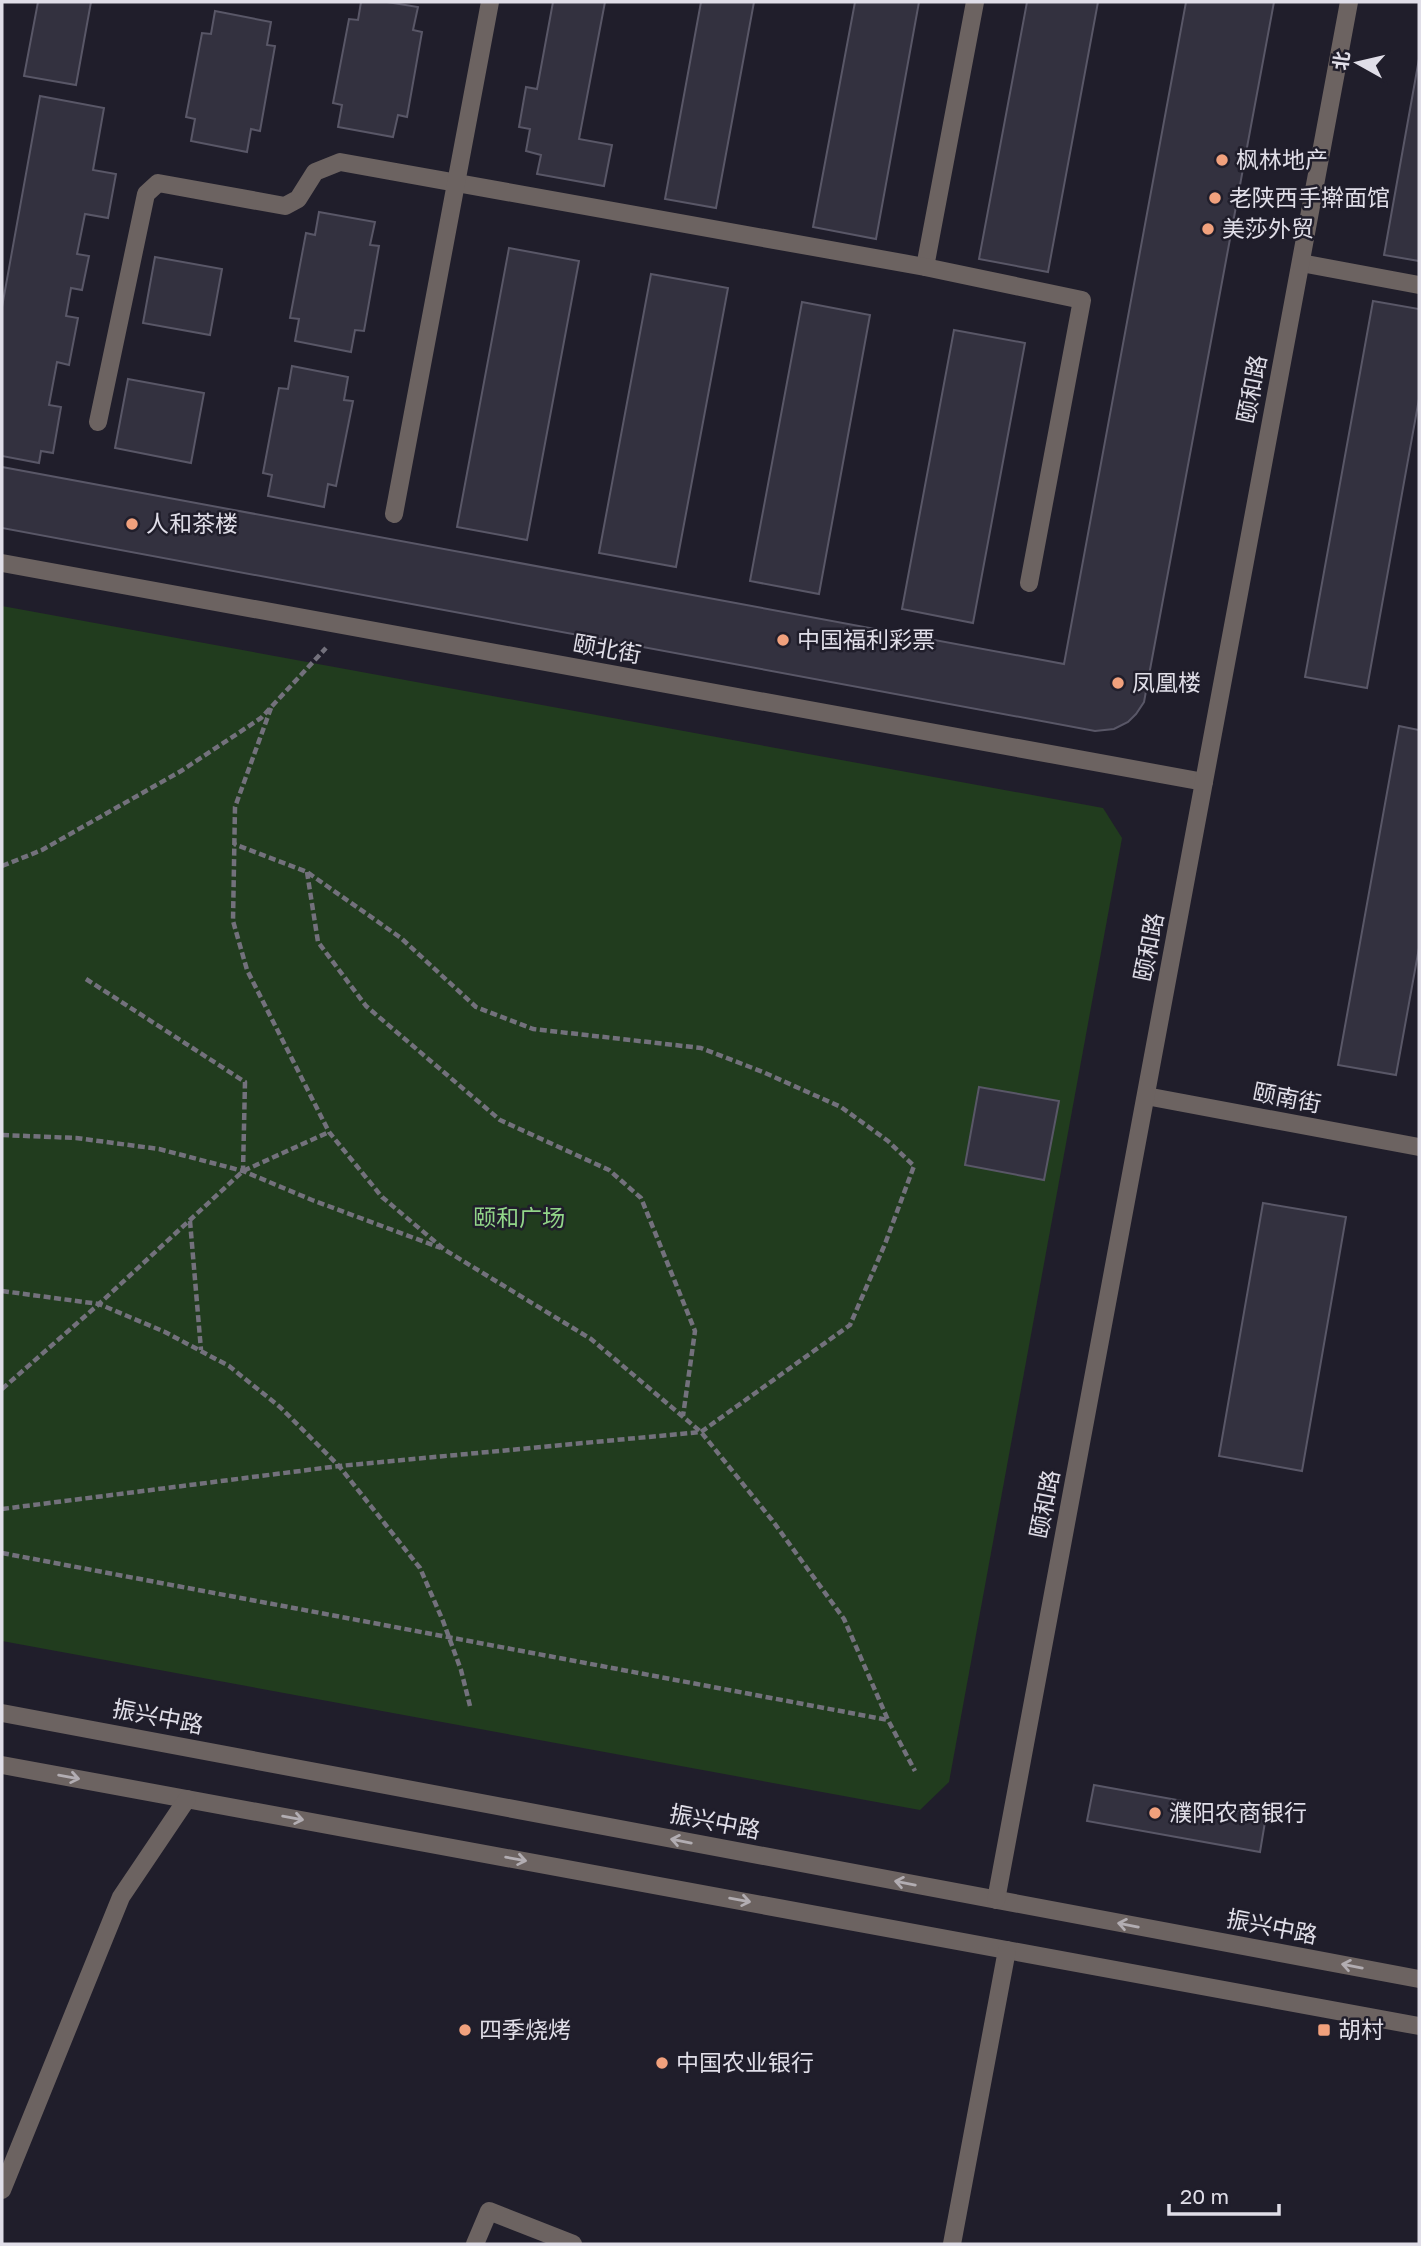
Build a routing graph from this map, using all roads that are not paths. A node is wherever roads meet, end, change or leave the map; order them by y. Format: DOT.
graph roads {
  1 [pos="490,2"];
  2 [pos="975,2"];
  3 [pos="1349,2"];
  4 [pos="456,183"];
  5 [pos="1301,263"];
  6 [pos="925,267"];
  7 [pos="1419,285"];
  8 [pos="98,422"];
  9 [pos="394,514"];
  10 [pos="2,563"];
  11 [pos="1029,583"];
  12 [pos="1204,782"];
  13 [pos="1146,1096"];
  14 [pos="1419,1147"];
  15 [pos="2,1713"];
  16 [pos="2,1765"];
  17 [pos="187,1798"];
  18 [pos="996,1900"];
  19 [pos="1007,1950"];
  20 [pos="1419,1979"];
  21 [pos="1419,2026"];
  22 [pos="2,2190"];
  23 [pos="475,2244"];
  24 [pos="573,2244"];
  25 [pos="952,2244"];
  1 -- 4 [label="street"];
  2 -- 6 [label="street"];
  3 -- 5 [label="street, 颐和路"];
  4 -- 6 [label="street"];
  4 -- 8 [label="street"];
  4 -- 9 [label="street"];
  5 -- 7 [label="street"];
  5 -- 12 [label="street, 颐和路"];
  6 -- 11 [label="street"];
  10 -- 12 [label="street, 颐北街"];
  12 -- 13 [label="street, 颐和路"];
  13 -- 14 [label="street, 颐南街"];
  13 -- 18 [label="street, 颐和路"];
  18 -- 15 [label="street, 振兴中路, one-way"];
  16 -- 17 [label="street, one-way"];
  17 -- 19 [label="street, one-way"];
  17 -- 22 [label="street"];
  20 -- 18 [label="street, 振兴中路, one-way"];
  19 -- 21 [label="street"];
  19 -- 25 [label="street"];
  23 -- 24 [label="street"];
}
